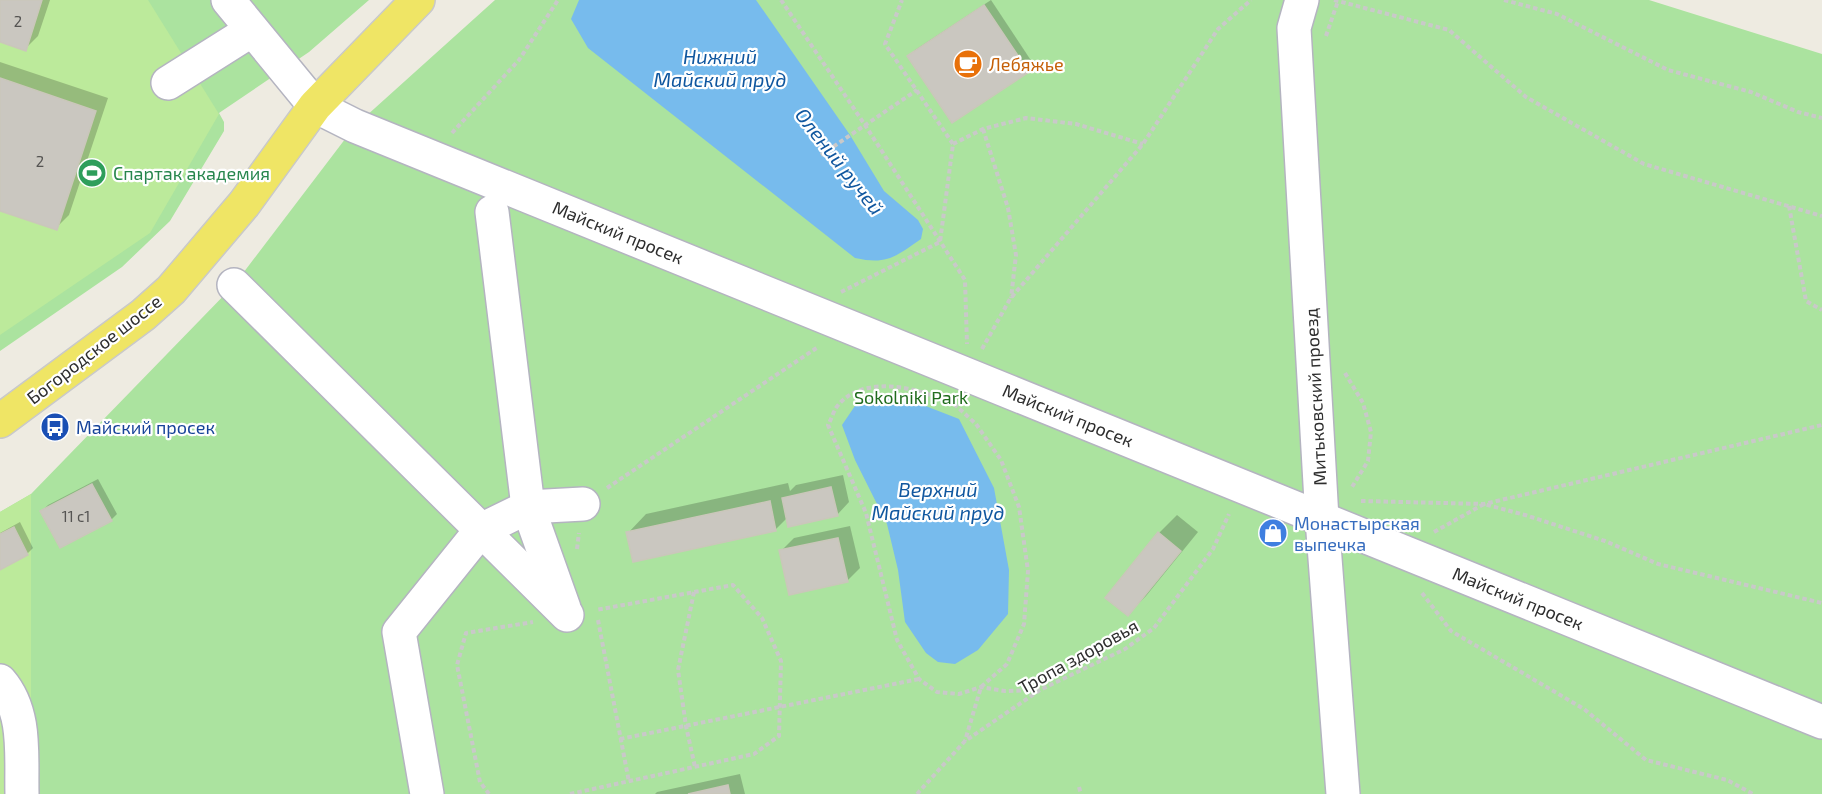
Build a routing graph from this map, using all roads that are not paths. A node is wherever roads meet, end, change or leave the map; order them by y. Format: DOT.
graph roads {
  1 [pos="228,0"];
  2 [pos="418,0"];
  3 [pos="1302,0"];
  4 [pos="252,30"];
  5 [pos="168,83"];
  6 [pos="315,106"];
  7 [pos="492,212"];
  8 [pos="234,285"];
  9 [pos="0,421"];
  10 [pos="583,504"];
  11 [pos="528,507"];
  12 [pos="1323,519"];
  13 [pos="481,530"];
  14 [pos="0,681"];
  15 [pos="1822,722"];
  16 [pos="21,794"];
  17 [pos="427,794"];
  18 [pos="1343,794"];
  1 -- 4 [label="street"];
  2 -- 6 [label="main road, Богородское шоссе"];
  3 -- 12 [label="street, Митьковский проезд"];
  4 -- 5 [label="street"];
  4 -- 6 [label="street"];
  6 -- 9 [label="main road, Богородское шоссе"];
  6 -- 12 [label="street, Майский просек"];
  7 -- 11 [label="street"];
  8 -- 13 [label="street"];
  10 -- 11 [label="street"];
  11 -- 13 [label="street"];
  11 -- 13 [label="street"];
  12 -- 15 [label="street, Майский просек"];
  12 -- 18 [label="street, Митьковский проезд"];
  13 -- 17 [label="street"];
  14 -- 16 [label="street"];
}
